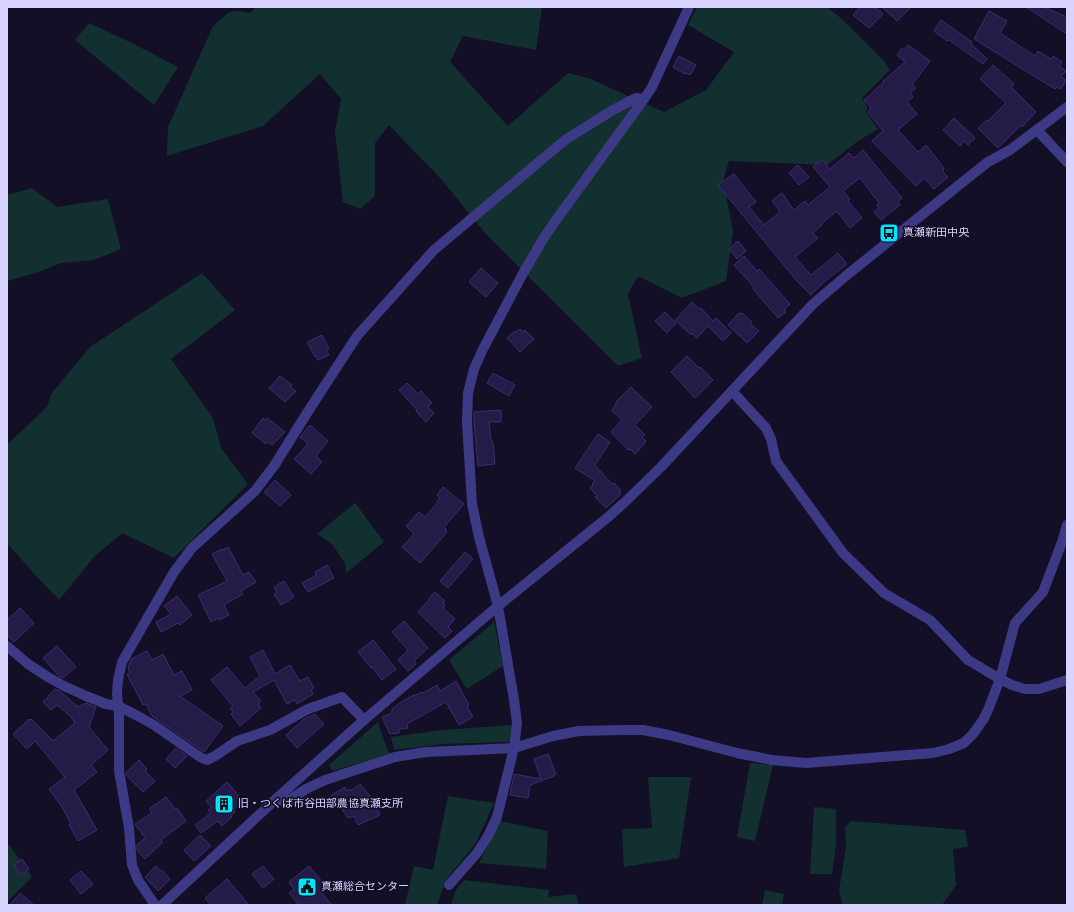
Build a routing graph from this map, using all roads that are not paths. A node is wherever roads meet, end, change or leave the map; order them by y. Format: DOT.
graph roads {
  1 [pos="689,7"];
  2 [pos="644,99"];
  3 [pos="1067,107"];
  4 [pos="1036,130"];
  5 [pos="1067,162"];
  6 [pos="732,391"];
  7 [pos="1067,525"];
  8 [pos="498,606"];
  9 [pos="7,646"];
  10 [pos="1000,679"];
  11 [pos="1067,680"];
  12 [pos="118,706"];
  13 [pos="364,720"];
  14 [pos="514,748"];
  15 [pos="276,799"];
  16 [pos="449,885"];
  17 [pos="155,905"];
  18 [pos="162,905"];
  1 -- 2 [label="street"];
  2 -- 8 [label="street"];
  2 -- 12 [label="street"];
  3 -- 4 [label="street"];
  4 -- 5 [label="street"];
  4 -- 6 [label="street"];
  6 -- 8 [label="street"];
  6 -- 10 [label="street"];
  7 -- 10 [label="street"];
  8 -- 13 [label="street"];
  8 -- 14 [label="street"];
  9 -- 12 [label="street"];
  10 -- 11 [label="street"];
  10 -- 14 [label="street"];
  12 -- 13 [label="street"];
  12 -- 17 [label="street"];
  13 -- 15 [label="street"];
  14 -- 15 [label="street"];
  14 -- 16 [label="street"];
  15 -- 18 [label="street"];
}
